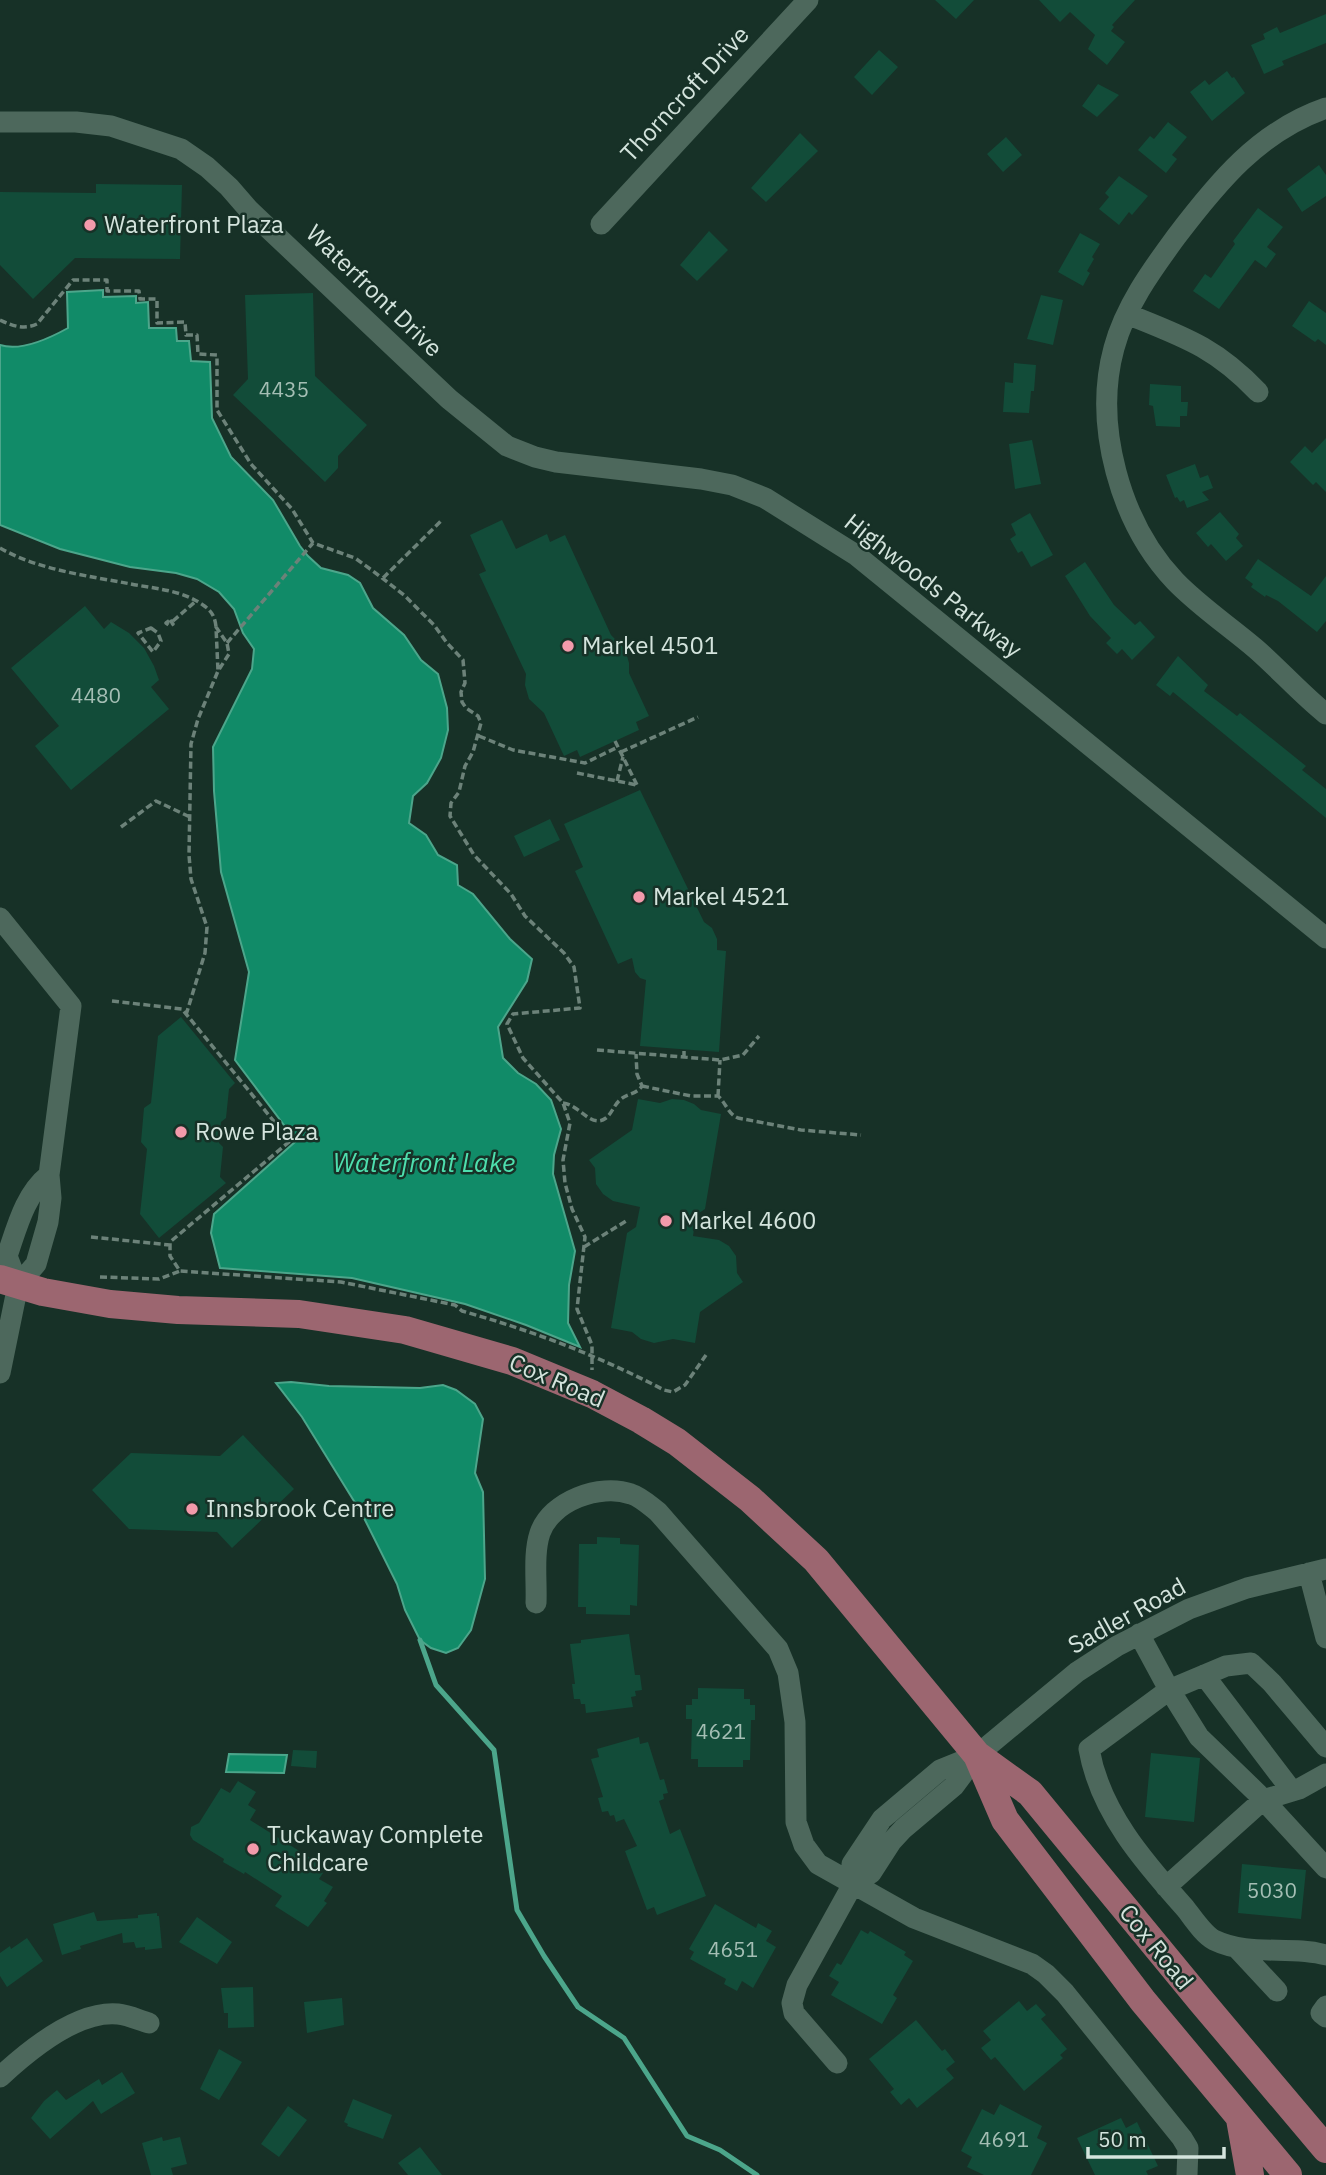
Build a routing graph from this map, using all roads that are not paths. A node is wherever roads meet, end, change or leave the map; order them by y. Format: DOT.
graph roads {
  1 [pos="808,0"];
  2 [pos="1326,108"];
  3 [pos="0,122"];
  4 [pos="601,224"];
  5 [pos="1127,314"];
  6 [pos="1258,392"];
  7 [pos="449,399"];
  8 [pos="1326,714"];
  9 [pos="0,919"];
  10 [pos="1326,938"];
  11 [pos="49,1175"];
  12 [pos="9,1282"];
  13 [pos="0,1373"];
  14 [pos="1317,1571"];
  15 [pos="536,1603"];
  16 [pos="1139,1634"];
  17 [pos="1326,1638"];
  18 [pos="1204,1675"];
  19 [pos="1169,1690"];
  20 [pos="1326,1747"];
  21 [pos="977,1755"];
  22 [pos="1326,1774"];
  23 [pos="1292,1791"];
  24 [pos="1263,1800"];
  25 [pos="1326,1868"];
  26 [pos="853,1884"];
  27 [pos="1166,1888"];
  28 [pos="1237,1948"];
  29 [pos="1326,1955"];
  30 [pos="1277,1991"];
  31 [pos="1326,2006"];
  32 [pos="1326,2017"];
  33 [pos="149,2023"];
  34 [pos="837,2063"];
  35 [pos="0,2077"];
  36 [pos="1293,2110"];
  37 [pos="1239,2116"];
  38 [pos="1326,2119"];
  39 [pos="1326,2149"];
  40 [pos="1187,2175"];
  41 [pos="1250,2175"];
  42 [pos="1288,2175"];
  1 -- 4 [label="street, Thorncroft Drive"];
  2 -- 5 [label="street"];
  3 -- 7 [label="street, Waterfront Drive"];
  5 -- 6 [label="street"];
  5 -- 8 [label="street"];
  7 -- 10 [label="street, Highwoods Parkway"];
  9 -- 11 [label="street"];
  11 -- 12 [label="street"];
  11 -- 12 [label="street"];
  12 -- 13 [label="street"];
  12 -- 21 [label="main road, Cox Road"];
  14 -- 16 [label="street, Sadler Road"];
  14 -- 17 [label="street"];
  15 -- 26 [label="street"];
  16 -- 19 [label="street"];
  16 -- 21 [label="street, Sadler Road"];
  18 -- 19 [label="street"];
  18 -- 20 [label="street"];
  18 -- 23 [label="street"];
  19 -- 24 [label="street"];
  19 -- 27 [label="street"];
  21 -- 26 [label="street, Sadler Road"];
  21 -- 36 [label="main road, Cox Road"];
  21 -- 37 [label="main road, Cox Road"];
  22 -- 23 [label="street"];
  23 -- 24 [label="street"];
  24 -- 25 [label="street"];
  24 -- 27 [label="street"];
  26 -- 34 [label="street, Sadler Road"];
  26 -- 40 [label="street"];
  27 -- 28 [label="street"];
  28 -- 29 [label="street"];
  28 -- 30 [label="street"];
  31 -- 32 [label="street"];
  33 -- 35 [label="street"];
  36 -- 38 [label="main road"];
  36 -- 39 [label="main road, Cox Road"];
  37 -- 41 [label="main road"];
  37 -- 42 [label="main road, Cox Road"];
}
